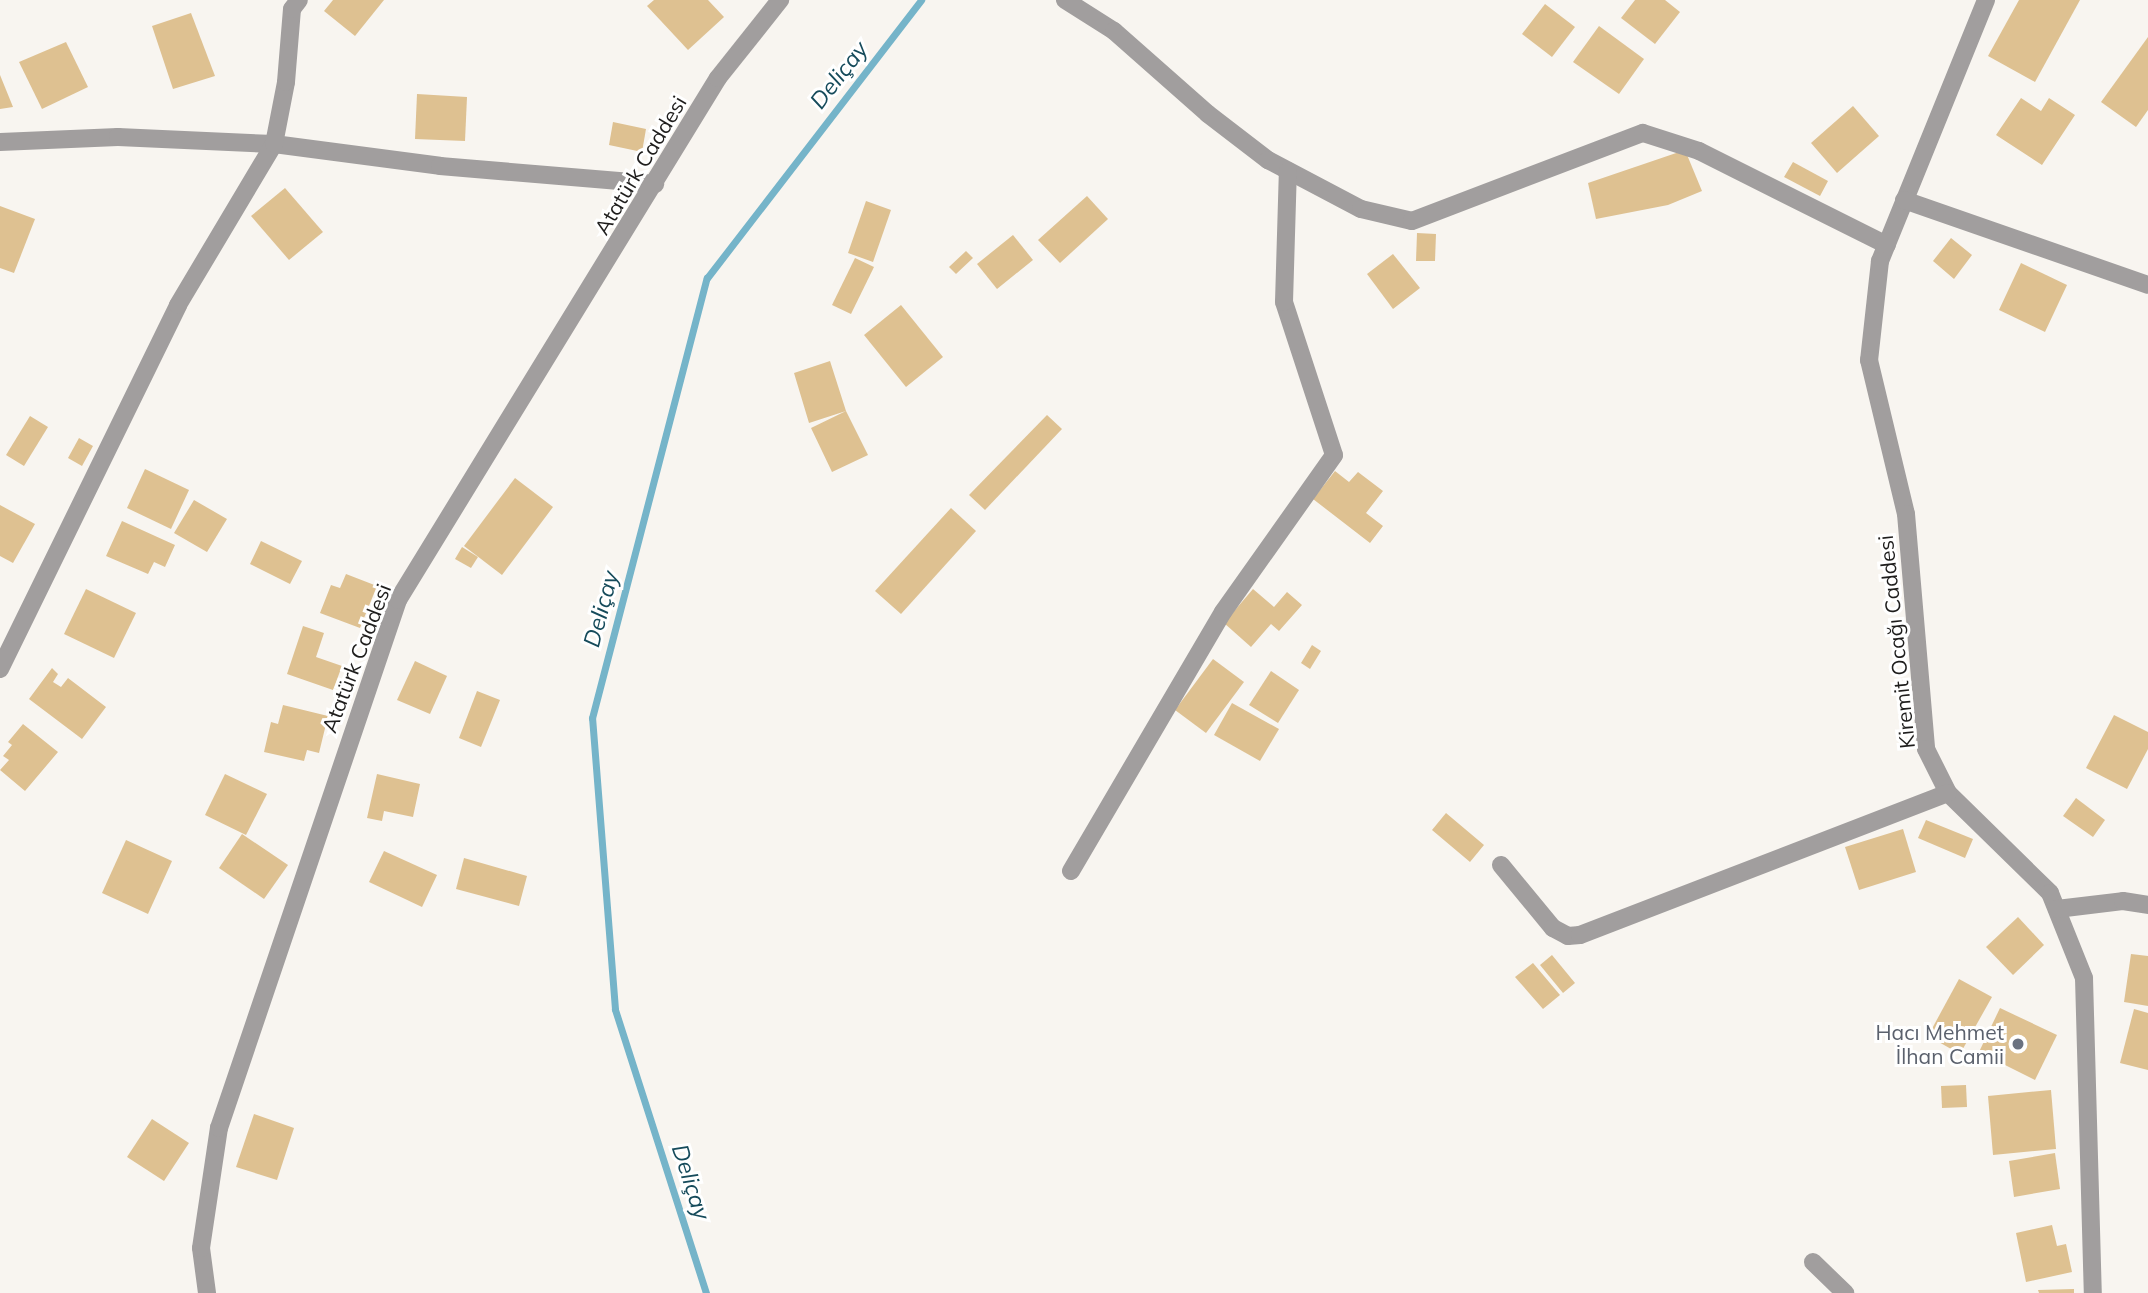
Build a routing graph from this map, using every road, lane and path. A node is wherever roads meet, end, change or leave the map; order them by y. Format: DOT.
graph roads {
  1 [pos="299,0"];
  2 [pos="780,0"];
  3 [pos="1065,0"];
  4 [pos="1986,0"];
  5 [pos="0,142"];
  6 [pos="274,144"];
  7 [pos="1288,171"];
  8 [pos="655,184"];
  9 [pos="1904,200"];
  10 [pos="1886,245"];
  11 [pos="2148,285"];
  12 [pos="0,669"];
  13 [pos="1948,793"];
  14 [pos="1501,865"];
  15 [pos="1071,871"];
  16 [pos="2148,905"];
  17 [pos="2057,909"];
  18 [pos="1813,1262"];
  19 [pos="207,1293"];
  20 [pos="1845,1293"];
  21 [pos="2093,1293"];
  1 -- 6 [label="street"];
  2 -- 8 [label="street, Atatürk Caddesi"];
  3 -- 7 [label="street"];
  4 -- 9 [label="street, Kiremit Ocağı Caddesi"];
  5 -- 6 [label="street"];
  6 -- 8 [label="street"];
  6 -- 12 [label="street"];
  7 -- 10 [label="street"];
  7 -- 15 [label="street"];
  8 -- 19 [label="street, Atatürk Caddesi"];
  9 -- 10 [label="street, Kiremit Ocağı Caddesi"];
  9 -- 11 [label="street"];
  10 -- 13 [label="street, Kiremit Ocağı Caddesi"];
  13 -- 14 [label="street"];
  13 -- 17 [label="street, Kiremit Ocağı Caddesi"];
  16 -- 17 [label="street"];
  17 -- 21 [label="street, Kiremit Ocağı Caddesi"];
  18 -- 20 [label="street"];
}
